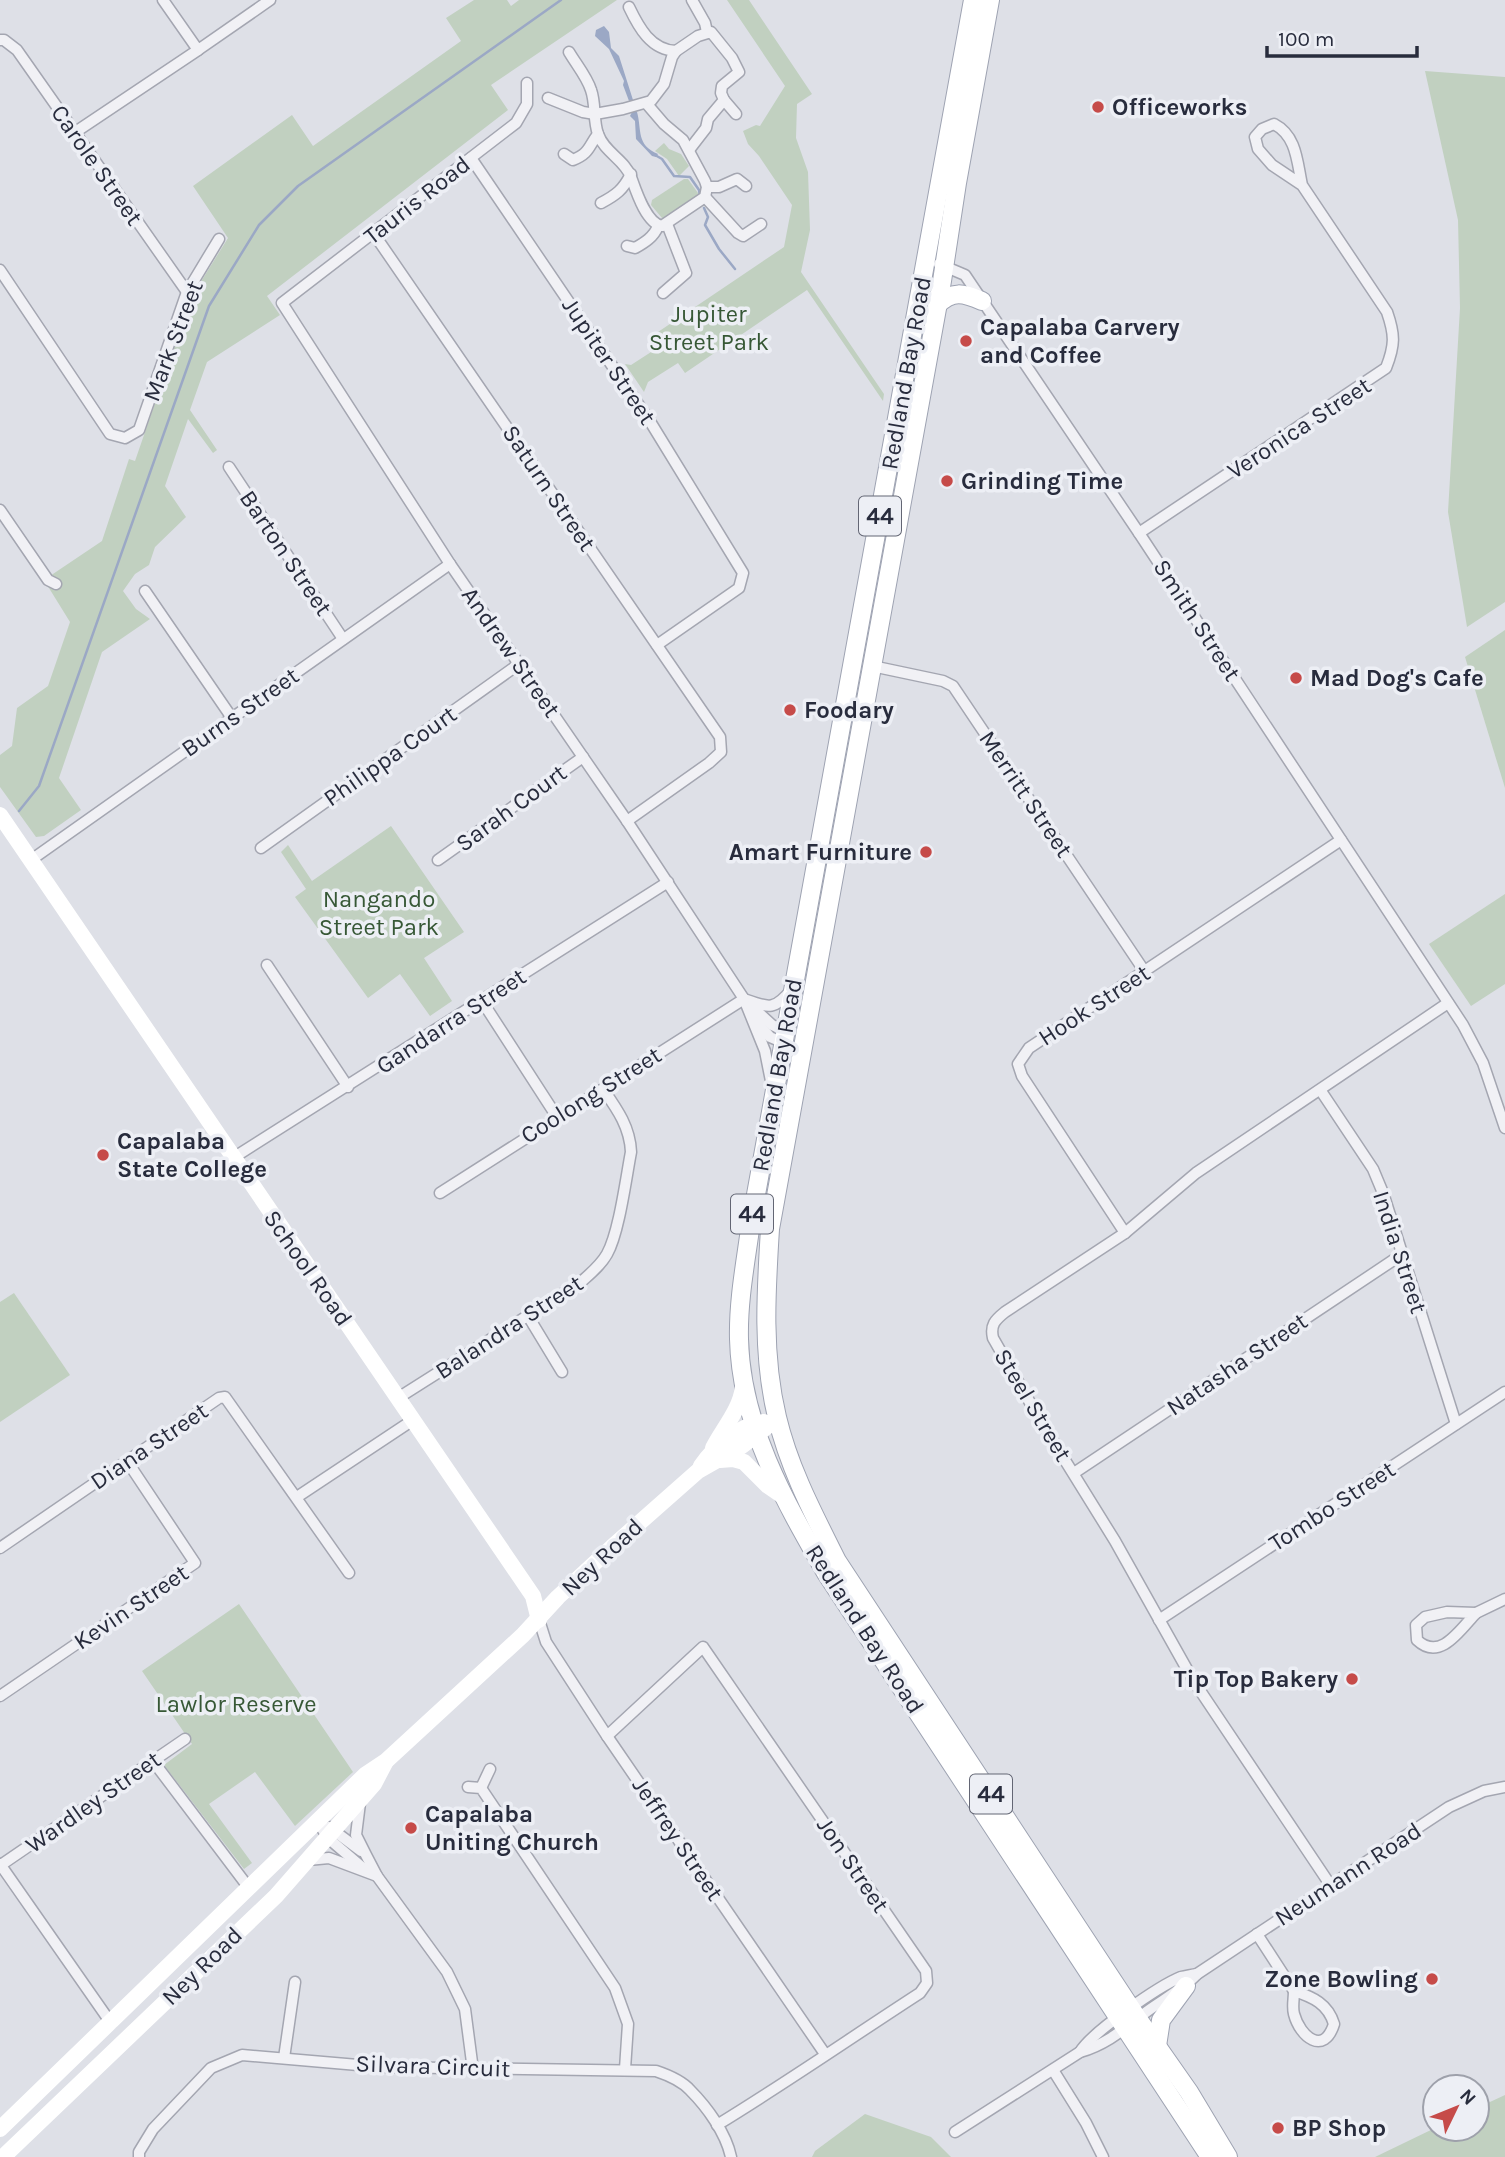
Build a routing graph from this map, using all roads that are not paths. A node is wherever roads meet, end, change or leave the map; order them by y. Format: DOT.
graph roads {
  1 [pos="163,0"];
  2 [pos="270,0"];
  3 [pos="692,0"];
  4 [pos="973,0"];
  5 [pos="990,0"];
  6 [pos="629,7"];
  7 [pos="707,32"];
  8 [pos="2,40"];
  9 [pos="198,50"];
  10 [pos="676,51"];
  11 [pos="569,52"];
  12 [pos="527,83"];
  13 [pos="548,98"];
  14 [pos="723,100"];
  15 [pos="646,103"];
  16 [pos="595,114"];
  17 [pos="736,114"];
  18 [pos="74,133"];
  19 [pos="598,134"];
  20 [pos="590,150"];
  21 [pos="606,150"];
  22 [pos="689,150"];
  23 [pos="564,154"];
  24 [pos="471,158"];
  25 [pos="631,174"];
  26 [pos="1301,185"];
  27 [pos="746,186"];
  28 [pos="706,192"];
  29 [pos="617,194"];
  30 [pos="638,196"];
  31 [pos="601,203"];
  32 [pos="761,224"];
  33 [pos="662,225"];
  34 [pos="374,234"];
  35 [pos="219,239"];
  36 [pos="627,246"];
  37 [pos="926,261"];
  38 [pos="944,265"];
  39 [pos="0,270"];
  40 [pos="187,292"];
  41 [pos="663,293"];
  42 [pos="982,301"];
  43 [pos="282,303"];
  44 [pos="937,305"];
  45 [pos="229,467"];
  46 [pos="0,510"];
  47 [pos="1139,533"];
  48 [pos="450,564"];
  49 [pos="56,584"];
  50 [pos="145,591"];
  51 [pos="343,639"];
  52 [pos="657,645"];
  53 [pos="519,664"];
  54 [pos="872,666"];
  55 [pos="232,718"];
  56 [pos="583,757"];
  57 [pos="0,815"];
  58 [pos="627,821"];
  59 [pos="1341,839"];
  60 [pos="261,848"];
  61 [pos="31,860"];
  62 [pos="438,860"];
  63 [pos="668,882"];
  64 [pos="267,965"];
  65 [pos="1145,972"];
  66 [pos="793,987"];
  67 [pos="744,999"];
  68 [pos="482,1001"];
  69 [pos="1448,1003"];
  70 [pos="752,1017"];
  71 [pos="785,1037"];
  72 [pos="804,1042"];
  73 [pos="348,1087"];
  74 [pos="603,1089"];
  75 [pos="1321,1091"];
  76 [pos="772,1104"];
  77 [pos="557,1117"];
  78 [pos="1505,1128"];
  79 [pos="233,1158"];
  80 [pos="440,1193"];
  81 [pos="1125,1233"];
  82 [pos="1401,1255"];
  83 [pos="528,1316"];
  84 [pos="562,1372"];
  85 [pos="743,1387"];
  86 [pos="1505,1392"];
  87 [pos="398,1398"];
  88 [pos="777,1419"];
  89 [pos="413,1420"];
  90 [pos="1456,1424"];
  91 [pos="755,1430"];
  92 [pos="715,1457"];
  93 [pos="127,1461"];
  94 [pos="1074,1473"];
  95 [pos="296,1497"];
  96 [pos="784,1497"];
  97 [pos="0,1548"];
  98 [pos="349,1573"];
  99 [pos="1505,1599"];
  100 [pos="1476,1613"];
  101 [pos="539,1620"];
  102 [pos="1159,1620"];
  103 [pos="0,1696"];
  104 [pos="607,1736"];
  105 [pos="185,1739"];
  106 [pos="153,1761"];
  107 [pos="386,1761"];
  108 [pos="490,1769"];
  109 [pos="468,1787"];
  110 [pos="1505,1787"];
  111 [pos="481,1788"];
  112 [pos="360,1800"];
  113 [pos="318,1822"];
  114 [pos="331,1833"];
  115 [pos="366,1855"];
  116 [pos="308,1860"];
  117 [pos="1,1865"];
  118 [pos="372,1874"];
  119 [pos="1331,1886"];
  120 [pos="249,1888"];
  121 [pos="1257,1934"];
  122 [pos="1191,1980"];
  123 [pos="295,1982"];
  124 [pos="1294,1991"];
  125 [pos="1128,2018"];
  126 [pos="111,2023"];
  127 [pos="1157,2046"];
  128 [pos="825,2054"];
  129 [pos="284,2058"];
  130 [pos="625,2069"];
  131 [pos="473,2070"];
  132 [pos="1053,2070"];
  133 [pos="3,2123"];
  134 [pos="717,2125"];
  135 [pos="955,2133"];
  136 [pos="3,2157"];
  137 [pos="139,2157"];
  138 [pos="731,2157"];
  139 [pos="1103,2157"];
  140 [pos="1210,2157"];
  141 [pos="1228,2157"];
  1 -- 9 [label="street"];
  2 -- 9 [label="street"];
  3 -- 7 [label="street"];
  4 -- 37 [label="main road, Redland Bay Road / 44"];
  5 -- 38 [label="main road, Redland Bay Road / 44"];
  6 -- 10 [label="street"];
  7 -- 10 [label="street"];
  7 -- 14 [label="street"];
  8 -- 18 [label="street, Carole Street"];
  9 -- 18 [label="street"];
  10 -- 15 [label="street"];
  11 -- 16 [label="street"];
  12 -- 24 [label="street, Tauris Road"];
  13 -- 16 [label="street"];
  14 -- 17 [label="street"];
  14 -- 22 [label="street"];
  15 -- 16 [label="street"];
  15 -- 22 [label="street"];
  16 -- 19 [label="street"];
  18 -- 40 [label="street, Carole Street"];
  19 -- 20 [label="street"];
  19 -- 21 [label="street"];
  20 -- 21 [label="street"];
  20 -- 23 [label="street"];
  21 -- 25 [label="street"];
  22 -- 28 [label="street"];
  24 -- 34 [label="street, Tauris Road"];
  24 -- 52 [label="street, Jupiter Street"];
  25 -- 29 [label="street"];
  25 -- 30 [label="street"];
  26 -- 26 [label="street, Veronica Street"];
  26 -- 47 [label="street, Veronica Street"];
  27 -- 28 [label="street"];
  28 -- 32 [label="street"];
  28 -- 33 [label="street"];
  29 -- 30 [label="street"];
  29 -- 31 [label="street"];
  30 -- 33 [label="street"];
  33 -- 36 [label="street"];
  33 -- 41 [label="street"];
  34 -- 43 [label="street, Tauris Road"];
  34 -- 52 [label="street, Saturn Street"];
  35 -- 40 [label="street, Mark Street"];
  37 -- 38 [label="street, Smith Street"];
  37 -- 66 [label="main road, Redland Bay Road / 44"];
  38 -- 42 [label="street, Smith Street"];
  38 -- 44 [label="main road, Redland Bay Road / 44"];
  39 -- 40 [label="street, Mark Street"];
  42 -- 44 [label="main road"];
  42 -- 47 [label="street, Smith Street"];
  43 -- 48 [label="street, Andrew Street"];
  44 -- 54 [label="main road, Redland Bay Road / 44"];
  45 -- 51 [label="street, Barton Street"];
  46 -- 49 [label="street"];
  47 -- 59 [label="street, Smith Street"];
  48 -- 51 [label="street, Burns Street"];
  48 -- 53 [label="street, Andrew Street"];
  50 -- 55 [label="street"];
  51 -- 55 [label="street, Burns Street"];
  52 -- 58 [label="street, Saturn Street"];
  53 -- 56 [label="street, Andrew Street"];
  53 -- 60 [label="street, Philippa Court"];
  54 -- 65 [label="street, Merritt Street"];
  54 -- 72 [label="main road, Redland Bay Road / 44"];
  55 -- 61 [label="street, Burns Street"];
  56 -- 58 [label="street, Andrew Street"];
  56 -- 62 [label="street, Sarah Court"];
  57 -- 61 [label="main road, School Road"];
  58 -- 63 [label="street, Andrew Street"];
  59 -- 65 [label="street, Hook Street"];
  59 -- 69 [label="street, Smith Street"];
  61 -- 79 [label="main road, School Road"];
  63 -- 67 [label="street, Andrew Street"];
  63 -- 68 [label="street, Gandarra Street"];
  64 -- 73 [label="street"];
  65 -- 81 [label="street, Hook Street"];
  66 -- 67 [label="street"];
  66 -- 71 [label="main road, Redland Bay Road / 44"];
  67 -- 70 [label="street, Andrew Street"];
  67 -- 71 [label="street, Andrew Street"];
  67 -- 74 [label="street, Coolong Street"];
  68 -- 73 [label="street, Gandarra Street"];
  68 -- 77 [label="street"];
  69 -- 75 [label="street, Steel Street"];
  69 -- 78 [label="street"];
  70 -- 71 [label="street, Andrew Street"];
  70 -- 76 [label="street, Andrew Street"];
  71 -- 72 [label="main road"];
  71 -- 76 [label="main road, Redland Bay Road / 44"];
  72 -- 88 [label="main road, Redland Bay Road / 44"];
  73 -- 79 [label="street, Gandarra Street"];
  74 -- 77 [label="street, Coolong Street"];
  74 -- 83 [label="street, Balandra Street"];
  75 -- 81 [label="street, Steel Street"];
  75 -- 82 [label="street, India Street"];
  76 -- 85 [label="main road, Redland Bay Road / 44"];
  77 -- 80 [label="street, Coolong Street"];
  79 -- 87 [label="main road, School Road"];
  81 -- 94 [label="street, Steel Street"];
  82 -- 90 [label="street, India Street"];
  82 -- 94 [label="street, Natasha Street"];
  83 -- 84 [label="street"];
  83 -- 87 [label="street, Balandra Street"];
  85 -- 91 [label="main road, Redland Bay Road / 44"];
  85 -- 92 [label="main road"];
  86 -- 90 [label="street, Tombo Street"];
  87 -- 89 [label="main road, School Road"];
  88 -- 91 [label="main road, Ney Road"];
  88 -- 125 [label="main road, Redland Bay Road / 44"];
  89 -- 95 [label="street"];
  89 -- 101 [label="main road, School Road"];
  90 -- 102 [label="street, Tombo Street"];
  91 -- 92 [label="main road, Ney Road"];
  91 -- 96 [label="main road, Redland Bay Road / 44"];
  92 -- 96 [label="main road"];
  92 -- 101 [label="main road, Ney Road"];
  93 -- 95 [label="street, Diana Street"];
  93 -- 97 [label="street, Diana Street"];
  93 -- 103 [label="street, Kevin Street"];
  94 -- 102 [label="street, Steel Street"];
  95 -- 98 [label="street, Diana Street"];
  96 -- 125 [label="main road, Redland Bay Road / 44"];
  99 -- 100 [label="street"];
  100 -- 100 [label="street"];
  101 -- 104 [label="street, Jeffrey Street"];
  101 -- 107 [label="main road, Ney Road"];
  102 -- 119 [label="street, Steel Street"];
  104 -- 128 [label="street, Jeffrey Street"];
  104 -- 128 [label="street, Jon Street"];
  105 -- 106 [label="street, Wardley Street"];
  106 -- 117 [label="street, Wardley Street"];
  106 -- 120 [label="street"];
  107 -- 112 [label="main road, Ney Road"];
  107 -- 113 [label="main road, Ney Road"];
  108 -- 111 [label="street"];
  109 -- 111 [label="street"];
  110 -- 119 [label="street, Neumann Road"];
  111 -- 130 [label="street"];
  112 -- 114 [label="main road, Ney Road"];
  112 -- 115 [label="street"];
  113 -- 114 [label="street"];
  113 -- 120 [label="main road, Ney Road"];
  114 -- 115 [label="street"];
  114 -- 116 [label="main road, Ney Road"];
  114 -- 118 [label="street"];
  115 -- 118 [label="street"];
  116 -- 118 [label="street"];
  116 -- 136 [label="main road, Ney Road"];
  117 -- 126 [label="street"];
  118 -- 131 [label="street"];
  119 -- 121 [label="street, Neumann Road"];
  120 -- 126 [label="main road, Ney Road"];
  121 -- 122 [label="street, Neumann Road"];
  121 -- 124 [label="street"];
  122 -- 125 [label="street, Neumann Road"];
  122 -- 125 [label="street, Neumann Road"];
  122 -- 127 [label="main road"];
  123 -- 129 [label="street"];
  124 -- 124 [label="street"];
  125 -- 127 [label="main road, Redland Bay Road / 44"];
  125 -- 132 [label="street"];
  125 -- 140 [label="main road, Redland Bay Road / 44"];
  126 -- 133 [label="main road, Ney Road"];
  127 -- 141 [label="main road, Redland Bay Road / 44"];
  128 -- 134 [label="street, Jon Street"];
  129 -- 131 [label="street, Silvara Circuit"];
  129 -- 137 [label="street, Silvara Circuit"];
  130 -- 131 [label="street, Silvara Circuit"];
  130 -- 134 [label="street, Silvara Circuit"];
  132 -- 135 [label="street"];
  132 -- 139 [label="street"];
  134 -- 138 [label="street, Silvara Circuit"];
}
